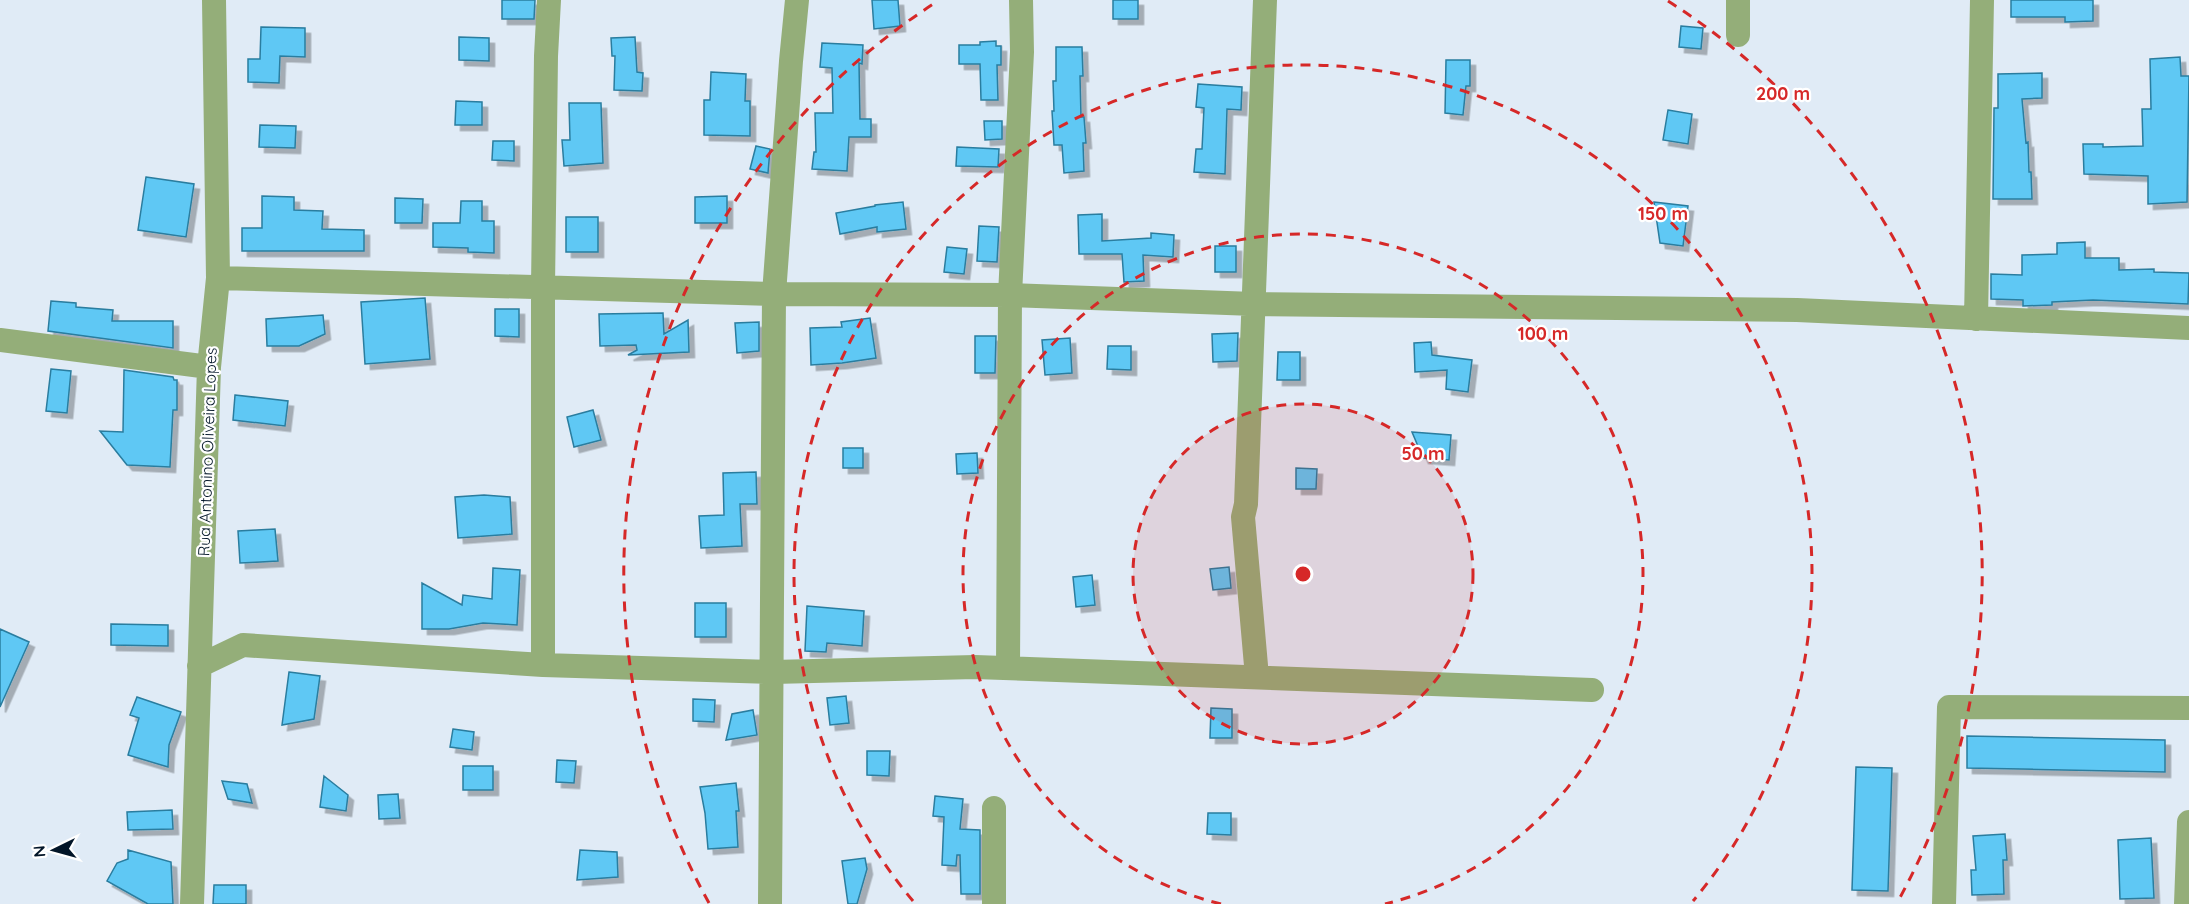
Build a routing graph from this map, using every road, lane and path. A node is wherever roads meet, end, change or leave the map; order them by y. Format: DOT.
graph roads {
  1 [pos="214,0"];
  2 [pos="549,0"];
  3 [pos="797,0"];
  4 [pos="1021,0"];
  5 [pos="1265,0"];
  6 [pos="1738,0"];
  7 [pos="1982,0"];
  8 [pos="1738,35"];
  9 [pos="218,278"];
  10 [pos="543,287"];
  11 [pos="774,294"];
  12 [pos="1010,295"];
  13 [pos="1254,304"];
  14 [pos="1976,319"];
  15 [pos="2189,328"];
  16 [pos="0,340"];
  17 [pos="209,367"];
  18 [pos="543,665"];
  19 [pos="199,666"];
  20 [pos="1008,668"];
  21 [pos="773,672"];
  22 [pos="1257,677"];
  23 [pos="1592,690"];
  24 [pos="2189,708"];
  25 [pos="994,808"];
  26 [pos="2189,822"];
  27 [pos="192,904"];
  28 [pos="771,904"];
  29 [pos="994,904"];
  30 [pos="1944,904"];
  31 [pos="2186,904"];
  1 -- 9 [label="street, Rua Antonino Oliveira Lopes"];
  2 -- 10 [label="street"];
  3 -- 11 [label="street"];
  4 -- 12 [label="street"];
  5 -- 13 [label="street"];
  6 -- 8 [label="street"];
  7 -- 14 [label="street"];
  9 -- 10 [label="street"];
  9 -- 17 [label="street, Rua Antonino Oliveira Lopes"];
  10 -- 11 [label="street"];
  10 -- 18 [label="street"];
  11 -- 12 [label="street"];
  11 -- 21 [label="street"];
  12 -- 13 [label="street"];
  12 -- 20 [label="street"];
  13 -- 14 [label="street"];
  13 -- 22 [label="street"];
  14 -- 15 [label="street"];
  16 -- 17 [label="street"];
  17 -- 19 [label="street, Rua Antonino Oliveira Lopes"];
  18 -- 19 [label="street"];
  18 -- 21 [label="street"];
  19 -- 27 [label="street, Rua Antonino Oliveira Lopes"];
  20 -- 21 [label="street"];
  20 -- 22 [label="street"];
  21 -- 28 [label="street"];
  22 -- 23 [label="street"];
  24 -- 30 [label="street"];
  25 -- 29 [label="street"];
  26 -- 31 [label="street"];
}
